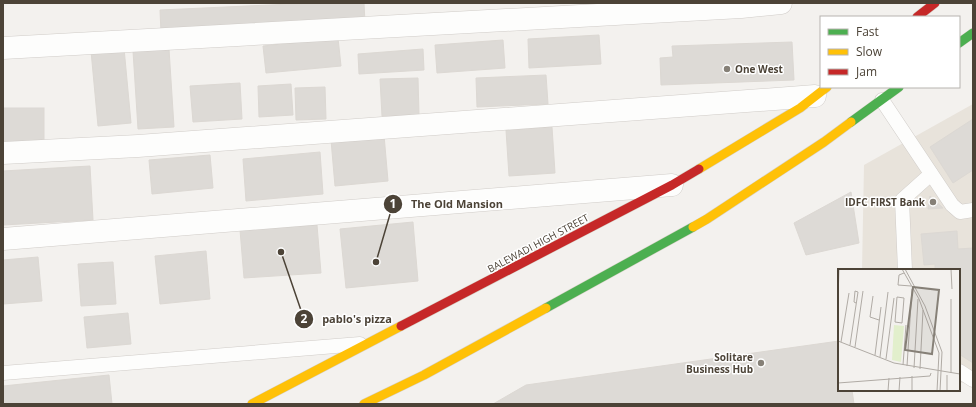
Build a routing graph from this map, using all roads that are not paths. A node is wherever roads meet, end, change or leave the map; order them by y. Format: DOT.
graph roads {
  1 [pos="780,3"];
  2 [pos="936,3"];
  3 [pos="918,16"];
  4 [pos="973,33"];
  5 [pos="960,42"];
  6 [pos="3,48"];
  7 [pos="898,88"];
  8 [pos="821,92"];
  9 [pos="882,100"];
  10 [pos="3,153"];
  11 [pos="931,174"];
  12 [pos="672,185"];
  13 [pos="973,210"];
  14 [pos="3,239"];
  15 [pos="905,269"];
  16 [pos="371,343"];
  17 [pos="960,372"];
  18 [pos="3,373"];
  19 [pos="973,380"];
  20 [pos="252,404"];
  21 [pos="364,404"];
  1 -- 6 [label="street"];
  2 -- 3 [label="street"];
  4 -- 5 [label="street"];
  7 -- 9 [label="street"];
  8 -- 10 [label="street"];
  8 -- 12 [label="street, BALEWADI HIGH STREET"];
  9 -- 11 [label="lane"];
  9 -- 21 [label="street"];
  11 -- 13 [label="lane"];
  11 -- 15 [label="lane"];
  12 -- 14 [label="street"];
  12 -- 16 [label="street, BALEWADI HIGH STREET"];
  16 -- 18 [label="lane"];
  16 -- 20 [label="street, BALEWADI HIGH STREET"];
  17 -- 19 [label="lane"];
}
